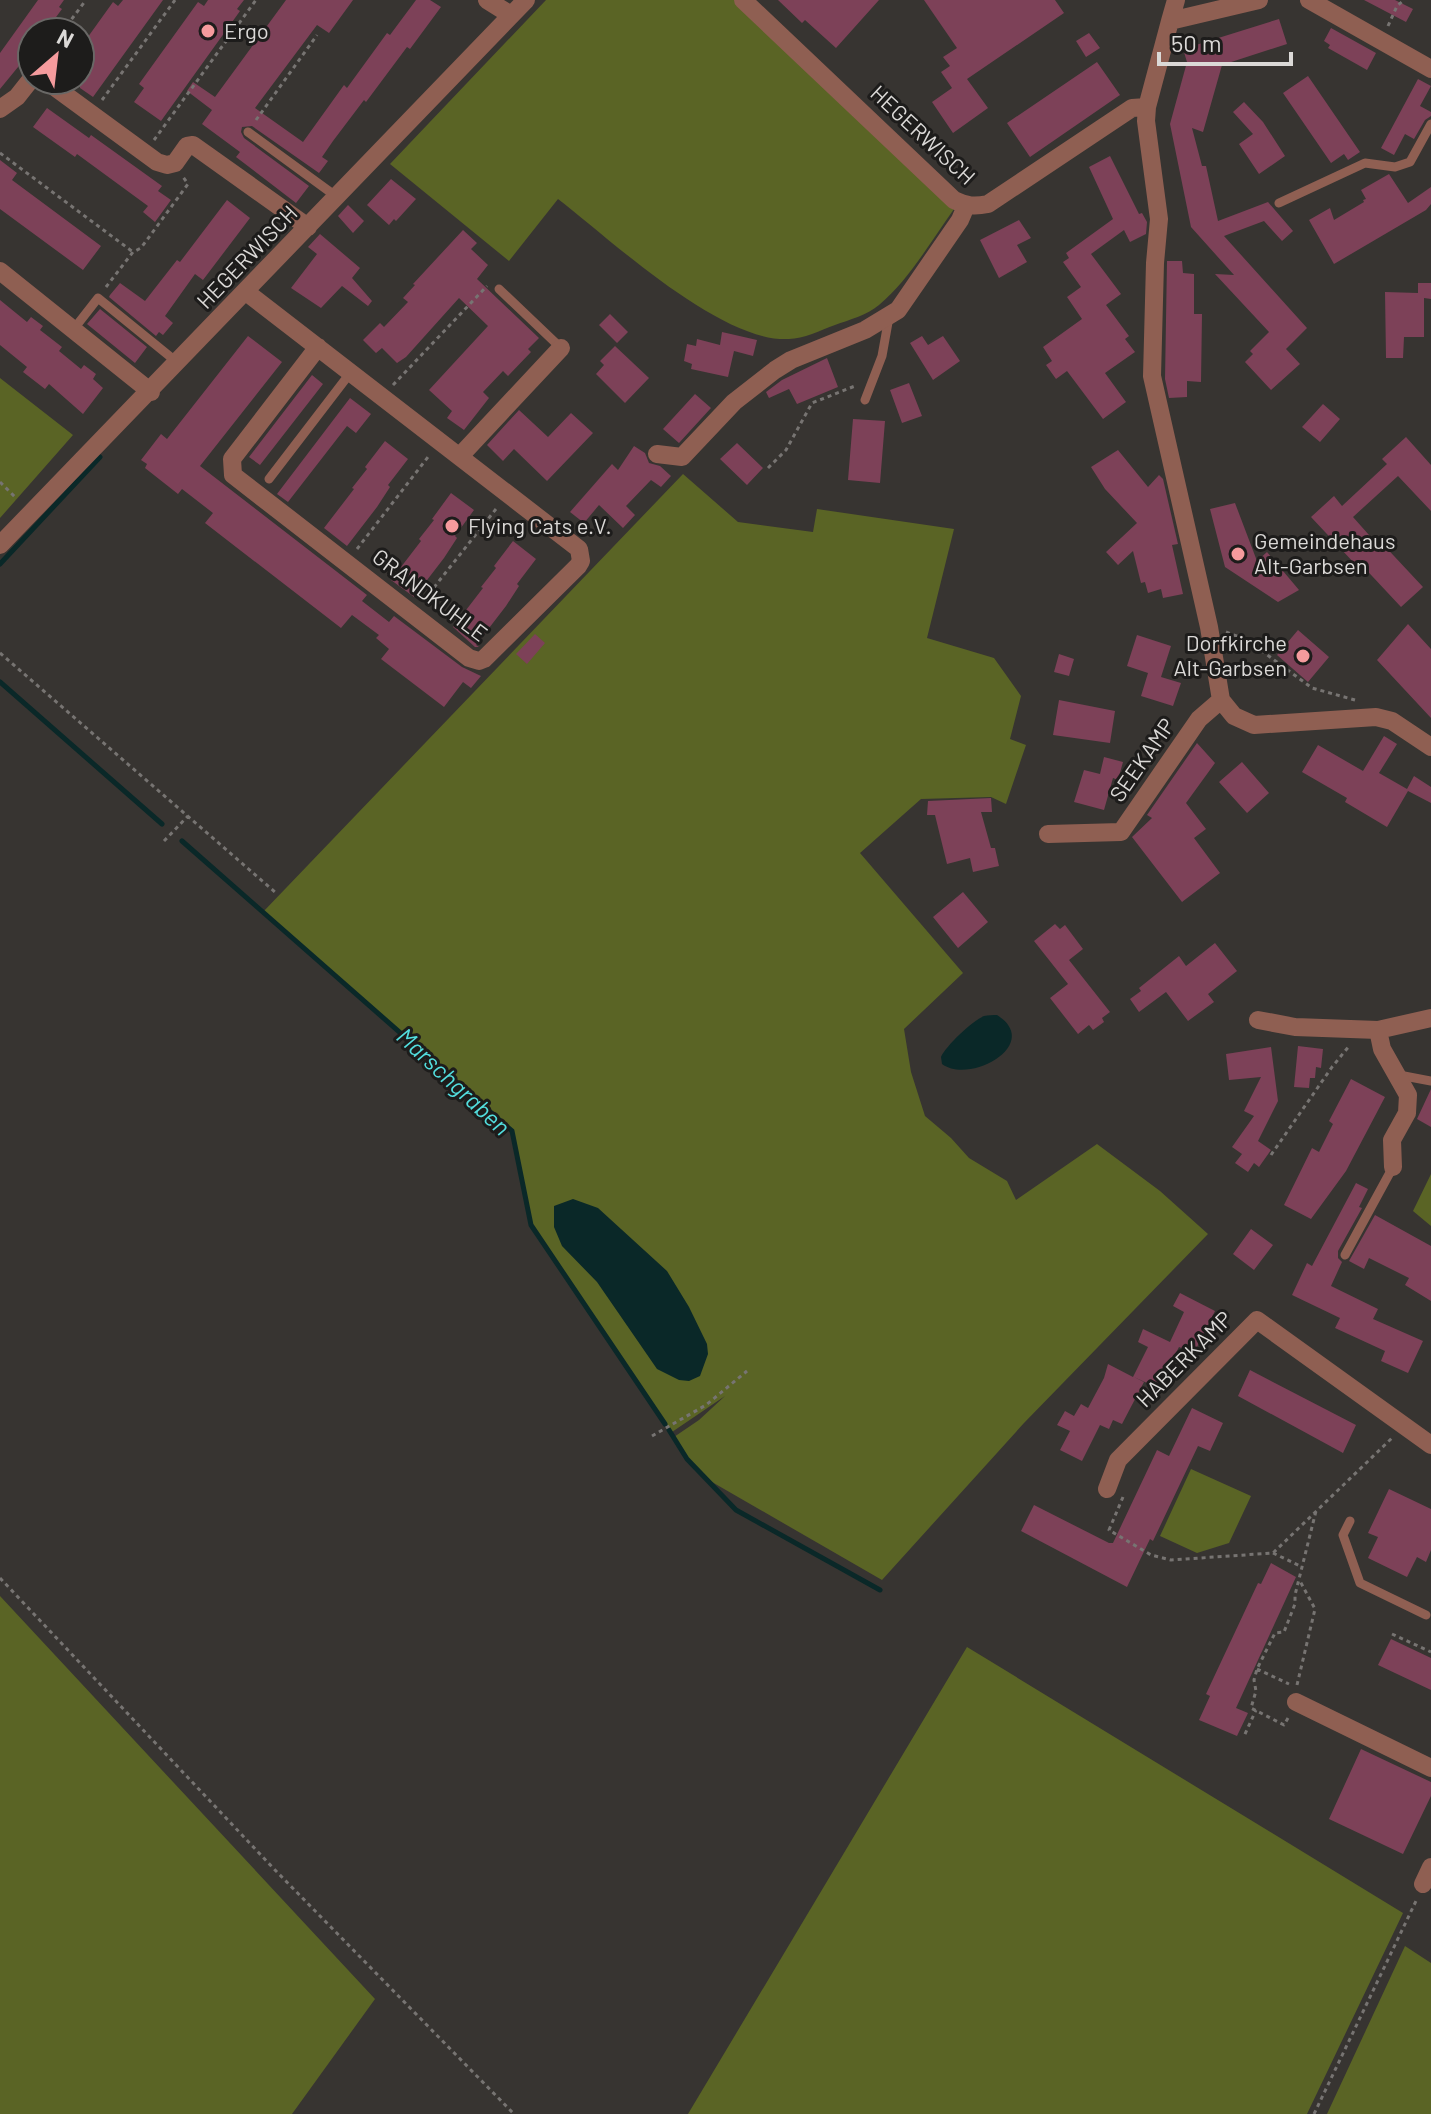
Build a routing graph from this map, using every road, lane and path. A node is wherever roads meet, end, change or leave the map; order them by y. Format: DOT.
graph roads {
  1 [pos="175,0"];
  2 [pos="256,0"];
  3 [pos="487,0"];
  4 [pos="526,0"];
  5 [pos="743,0"];
  6 [pos="1176,0"];
  7 [pos="1259,0"];
  8 [pos="1309,0"];
  9 [pos="1404,0"];
  10 [pos="511,15"];
  11 [pos="1170,21"];
  12 [pos="317,35"];
  13 [pos="1382,41"];
  14 [pos="1431,69"];
  15 [pos="18,96"];
  16 [pos="67,96"];
  17 [pos="1147,107"];
  18 [pos="0,109"];
  19 [pos="91,114"];
  20 [pos="1431,124"];
  21 [pos="248,132"];
  22 [pos="0,153"];
  23 [pos="145,153"];
  24 [pos="175,163"];
  25 [pos="337,197"];
  26 [pos="1279,203"];
  27 [pos="966,206"];
  28 [pos="308,227"];
  29 [pos="133,252"];
  30 [pos="0,271"];
  31 [pos="499,289"];
  32 [pos="246,292"];
  33 [pos="98,298"];
  34 [pos="889,317"];
  35 [pos="73,330"];
  36 [pos="318,347"];
  37 [pos="561,348"];
  38 [pos="178,363"];
  39 [pos="351,372"];
  40 [pos="873,379"];
  41 [pos="151,392"];
  42 [pos="382,396"];
  43 [pos="865,400"];
  44 [pos="441,442"];
  45 [pos="657,454"];
  46 [pos="460,456"];
  47 [pos="768,468"];
  48 [pos="269,479"];
  49 [pos="0,482"];
  50 [pos="508,493"];
  51 [pos="32,513"];
  52 [pos="0,545"];
  53 [pos="347,563"];
  54 [pos="413,614"];
  55 [pos="1209,627"];
  56 [pos="0,653"];
  57 [pos="1221,700"];
  58 [pos="1385,719"];
  59 [pos="1431,747"];
  60 [pos="188,816"];
  61 [pos="1048,834"];
  62 [pos="164,841"];
  63 [pos="275,892"];
  64 [pos="1431,1018"];
  65 [pos="1258,1020"];
  66 [pos="1370,1030"];
  67 [pos="1396,1075"];
  68 [pos="1431,1081"];
  69 [pos="1271,1155"];
  70 [pos="1393,1167"];
  71 [pos="1345,1255"];
  72 [pos="747,1371"];
  73 [pos="1405,1427"];
  74 [pos="652,1436"];
  75 [pos="1431,1445"];
  76 [pos="1107,1489"];
  77 [pos="1316,1511"];
  78 [pos="1350,1521"];
  79 [pos="1273,1553"];
  80 [pos="1303,1567"];
  81 [pos="0,1578"];
  82 [pos="1300,1581"];
  83 [pos="1426,1615"];
  84 [pos="1392,1634"];
  85 [pos="1431,1652"];
  86 [pos="1257,1669"];
  87 [pos="1296,1702"];
  88 [pos="1256,1710"];
  89 [pos="1245,1734"];
  90 [pos="1431,1768"];
  91 [pos="1427,1876"];
  92 [pos="514,2114"];
  93 [pos="1314,2114"];
  1 -- 19 [label="path"];
  2 -- 23 [label="path"];
  3 -- 10 [label="street"];
  4 -- 10 [label="street, HEGERWISCH"];
  5 -- 27 [label="street, HEGERWISCH"];
  6 -- 11 [label="street"];
  7 -- 11 [label="street"];
  8 -- 13 [label="street"];
  9 -- 13 [label="path"];
  10 -- 25 [label="street, HEGERWISCH"];
  11 -- 17 [label="street"];
  12 -- 21 [label="path"];
  13 -- 14 [label="street"];
  15 -- 18 [label="street"];
  16 -- 19 [label="street"];
  17 -- 27 [label="street, HEGERWISCH"];
  17 -- 55 [label="street"];
  19 -- 23 [label="street"];
  20 -- 26 [label="lane"];
  21 -- 25 [label="lane"];
  22 -- 29 [label="path"];
  23 -- 24 [label="street"];
  24 -- 28 [label="street"];
  24 -- 29 [label="path"];
  25 -- 28 [label="street, HEGERWISCH"];
  27 -- 34 [label="street, HEGERWISCH"];
  28 -- 32 [label="street, HEGERWISCH"];
  29 -- 33 [label="path"];
  30 -- 35 [label="street"];
  31 -- 37 [label="lane"];
  31 -- 42 [label="path"];
  32 -- 36 [label="street, GRANDKUHLE"];
  32 -- 38 [label="street, HEGERWISCH"];
  33 -- 35 [label="lane"];
  33 -- 38 [label="lane"];
  34 -- 40 [label="lane"];
  34 -- 45 [label="street, HEGERWISCH"];
  35 -- 41 [label="street"];
  36 -- 39 [label="street, GRANDKUHLE"];
  36 -- 53 [label="street, GRANDKUHLE"];
  37 -- 46 [label="street"];
  38 -- 41 [label="street, HEGERWISCH"];
  39 -- 42 [label="street, GRANDKUHLE"];
  39 -- 48 [label="lane"];
  40 -- 43 [label="lane"];
  40 -- 47 [label="path"];
  41 -- 51 [label="street, HEGERWISCH"];
  42 -- 44 [label="street, GRANDKUHLE"];
  44 -- 46 [label="street, GRANDKUHLE"];
  44 -- 53 [label="path"];
  46 -- 50 [label="street, GRANDKUHLE"];
  49 -- 51 [label="path"];
  50 -- 54 [label="path"];
  50 -- 54 [label="street, GRANDKUHLE"];
  51 -- 52 [label="street, HEGERWISCH"];
  53 -- 54 [label="street, GRANDKUHLE"];
  55 -- 57 [label="street"];
  55 -- 58 [label="path"];
  56 -- 60 [label="path"];
  57 -- 58 [label="street"];
  57 -- 61 [label="street, SEEKAMP"];
  58 -- 59 [label="street"];
  60 -- 62 [label="path"];
  60 -- 63 [label="path"];
  64 -- 66 [label="street"];
  65 -- 66 [label="street"];
  66 -- 67 [label="street"];
  66 -- 69 [label="path"];
  67 -- 68 [label="lane"];
  67 -- 70 [label="street"];
  70 -- 71 [label="lane"];
  72 -- 74 [label="path"];
  73 -- 75 [label="street, HABERKAMP"];
  73 -- 76 [label="street, HABERKAMP"];
  73 -- 77 [label="path"];
  76 -- 79 [label="path"];
  77 -- 79 [label="path"];
  77 -- 80 [label="path"];
  78 -- 83 [label="lane"];
  79 -- 80 [label="path"];
  80 -- 82 [label="path"];
  81 -- 92 [label="path"];
  82 -- 86 [label="path"];
  82 -- 86 [label="path"];
  84 -- 85 [label="path"];
  86 -- 88 [label="path"];
  87 -- 88 [label="path"];
  87 -- 90 [label="street"];
  88 -- 89 [label="path"];
  91 -- 93 [label="path"];
}
